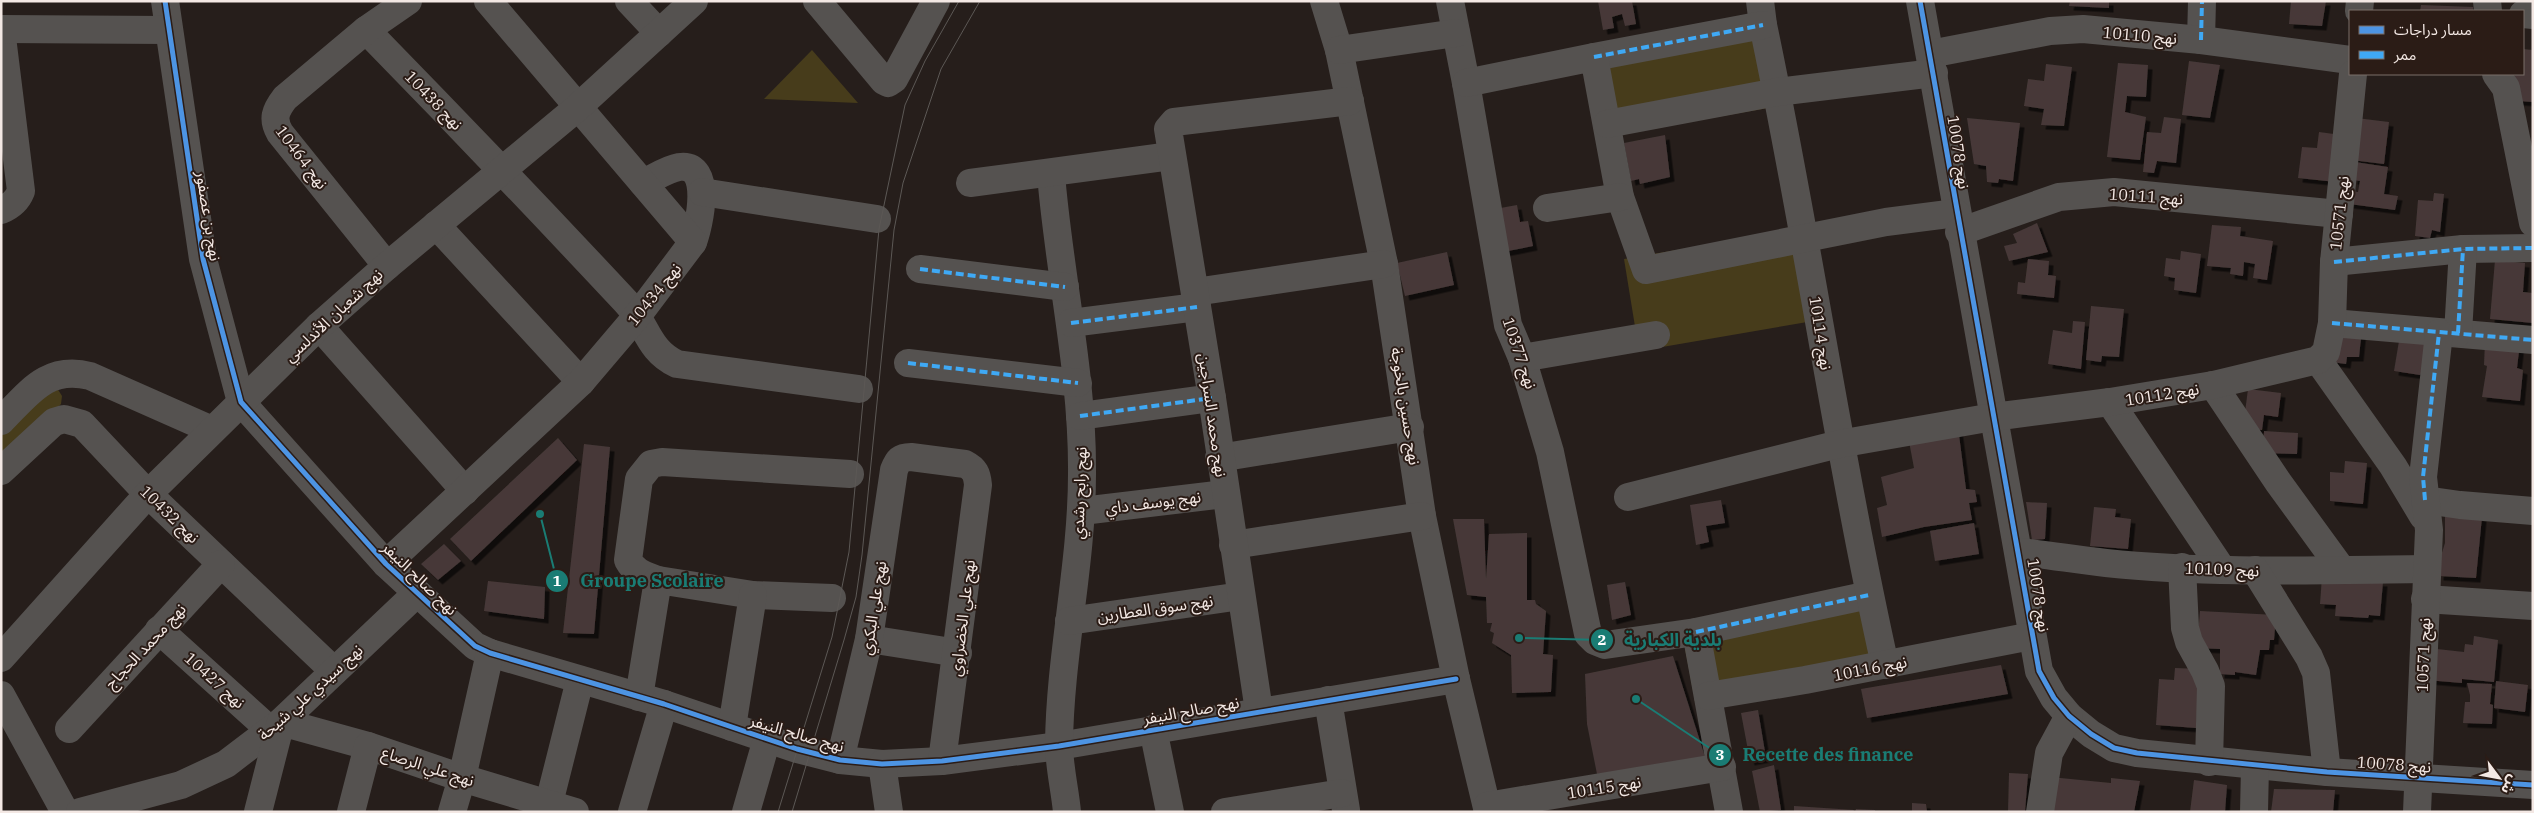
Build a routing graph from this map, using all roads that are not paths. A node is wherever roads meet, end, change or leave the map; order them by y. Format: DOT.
graph roads {
  1 [pos="165,1"];
  2 [pos="408,1"];
  3 [pos="488,1"];
  4 [pos="629,1"];
  5 [pos="694,1"];
  6 [pos="816,1"];
  7 [pos="936,1"];
  8 [pos="1324,1"];
  9 [pos="1450,1"];
  10 [pos="1920,1"];
  11 [pos="2202,1"];
  12 [pos="1761,13"];
  13 [pos="1,29"];
  14 [pos="168,30"];
  15 [pos="366,30"];
  16 [pos="659,33"];
  17 [pos="1456,33"];
  18 [pos="2201,40"];
  19 [pos="1340,50"];
  20 [pos="1594,57"];
  21 [pos="2349,60"];
  22 [pos="1932,64"];
  23 [pos="2353,75"];
  24 [pos="2497,75"];
  25 [pos="1466,83"];
  26 [pos="1777,92"];
  27 [pos="1350,101"];
  28 [pos="577,108"];
  29 [pos="2522,116"];
  30 [pos="1606,124"];
  31 [pos="1171,156"];
  32 [pos="502,170"];
  33 [pos="1051,174"];
  34 [pos="643,182"];
  35 [pos="970,183"];
  36 [pos="702,192"];
  37 [pos="1620,197"];
  38 [pos="1547,208"];
  39 [pos="1,210"];
  40 [pos="2339,214"];
  41 [pos="877,219"];
  42 [pos="1958,222"];
  43 [pos="2533,224"];
  44 [pos="436,225"];
  45 [pos="1805,238"];
  46 [pos="693,242"];
  47 [pos="2533,248"];
  48 [pos="2463,249"];
  49 [pos="2334,262"];
  50 [pos="1384,264"];
  51 [pos="387,266"];
  52 [pos="920,269"];
  53 [pos="1065,287"];
  54 [pos="1196,300"];
  55 [pos="638,315"];
  56 [pos="1070,323"];
  57 [pos="2332,323"];
  58 [pos="319,326"];
  59 [pos="2449,333"];
  60 [pos="1656,335"];
  61 [pos="2533,340"];
  62 [pos="2322,356"];
  63 [pos="1522,358"];
  64 [pos="908,362"];
  65 [pos="581,382"];
  66 [pos="1078,383"];
  67 [pos="2213,385"];
  68 [pos="859,389"];
  69 [pos="1212,398"];
  70 [pos="241,402"];
  71 [pos="2110,402"];
  72 [pos="1080,416"];
  73 [pos="1993,417"];
  74 [pos="1,420"];
  75 [pos="1410,427"];
  76 [pos="212,430"];
  77 [pos="1839,444"];
  78 [pos="1219,458"];
  79 [pos="1,471"];
  80 [pos="850,474"];
  81 [pos="978,475"];
  82 [pos="465,490"];
  83 [pos="148,494"];
  84 [pos="1225,494"];
  85 [pos="1628,497"];
  86 [pos="2425,500"];
  87 [pos="1082,511"];
  88 [pos="2533,511"];
  89 [pos="1422,516"];
  90 [pos="2428,530"];
  91 [pos="1233,544"];
  92 [pos="2020,552"];
  93 [pos="221,564"];
  94 [pos="386,564"];
  95 [pos="2182,568"];
  96 [pos="2222,569"];
  97 [pos="2255,570"];
  98 [pos="2342,570"];
  99 [pos="2425,570"];
  100 [pos="658,580"];
  101 [pos="417,594"];
  102 [pos="753,595"];
  103 [pos="1869,595"];
  104 [pos="1241,596"];
  105 [pos="832,598"];
  106 [pos="2425,600"];
  107 [pos="2533,606"];
  108 [pos="1069,621"];
  109 [pos="159,630"];
  110 [pos="1696,632"];
  111 [pos="2032,636"];
  112 [pos="869,639"];
  113 [pos="490,653"];
  114 [pos="958,653"];
  115 [pos="1,658"];
  116 [pos="1885,665"];
  117 [pos="334,671"];
  118 [pos="1456,679"];
  119 [pos="580,680"];
  120 [pos="1,695"];
  121 [pos="1708,696"];
  122 [pos="651,700"];
  123 [pos="1328,700"];
  124 [pos="1259,711"];
  125 [pos="2069,716"];
  126 [pos="276,727"];
  127 [pos="732,727"];
  128 [pos="69,728"];
  129 [pos="1154,730"];
  130 [pos="767,739"];
  131 [pos="368,746"];
  132 [pos="1059,746"];
  133 [pos="840,760"];
  134 [pos="942,761"];
  135 [pos="2209,762"];
  136 [pos="882,764"];
  137 [pos="2255,766"];
  138 [pos="1722,768"];
  139 [pos="2327,772"];
  140 [pos="462,778"];
  141 [pos="2419,778"];
  142 [pos="2533,785"];
  143 [pos="1344,802"];
  144 [pos="549,803"];
  145 [pos="1488,809"];
  146 [pos="65,812"];
  147 [pos="80,812"];
  148 [pos="258,812"];
  149 [pos="350,812"];
  150 [pos="452,812"];
  151 [pos="575,812"];
  152 [pos="632,812"];
  153 [pos="746,812"];
  154 [pos="889,812"];
  155 [pos="1067,812"];
  156 [pos="1170,812"];
  157 [pos="1225,812"];
  158 [pos="1729,812"];
  159 [pos="2040,812"];
  160 [pos="2254,812"];
  161 [pos="2416,812"];
  1 -- 14 [label="street, نهج بن عصفور"];
  2 -- 15 [label="street, نهج 10464"];
  3 -- 28 [label="street"];
  4 -- 16 [label="street"];
  5 -- 16 [label="street, نهج شعبان الأندلسي"];
  6 -- 7 [label="street"];
  8 -- 19 [label="street, نهج حسين بالخوجة"];
  9 -- 17 [label="street, نهج 10377"];
  10 -- 22 [label="street, نهج 10078"];
  11 -- 18 [label="street"];
  12 -- 20 [label="street"];
  12 -- 26 [label="street, نهج 10114"];
  13 -- 14 [label="street"];
  13 -- 39 [label="street"];
  14 -- 70 [label="street, نهج بن عصفور"];
  15 -- 32 [label="street, نهج 10438"];
  15 -- 51 [label="street, نهج 10464"];
  16 -- 28 [label="street, نهج شعبان الأندلسي"];
  17 -- 19 [label="street"];
  17 -- 25 [label="street, نهج 10377"];
  18 -- 21 [label="street, نهج 10110"];
  18 -- 22 [label="street, نهج 10110"];
  19 -- 27 [label="street, نهج حسين بالخوجة"];
  20 -- 25 [label="street"];
  20 -- 30 [label="street"];
  22 -- 26 [label="street, نهج 10110"];
  22 -- 42 [label="street, نهج 10078"];
  23 -- 40 [label="street, نهج 10571"];
  24 -- 29 [label="street"];
  25 -- 63 [label="street, نهج 10377"];
  26 -- 30 [label="street, نهج 10110"];
  26 -- 45 [label="street, نهج 10114"];
  27 -- 31 [label="street, نهج محمد السراجين"];
  27 -- 50 [label="street, نهج حسين بالخوجة"];
  28 -- 32 [label="street, نهج شعبان الأندلسي"];
  28 -- 34 [label="street"];
  29 -- 43 [label="street"];
  30 -- 37 [label="street"];
  31 -- 33 [label="street"];
  31 -- 54 [label="street, نهج محمد السراجين"];
  32 -- 44 [label="street, نهج شعبان الأندلسي"];
  32 -- 55 [label="street, نهج 10438"];
  33 -- 35 [label="street"];
  33 -- 53 [label="street, نهج رابح رشدي"];
  34 -- 36 [label="street"];
  34 -- 46 [label="street"];
  36 -- 41 [label="street"];
  36 -- 46 [label="street"];
  37 -- 38 [label="street"];
  37 -- 45 [label="street, نهج 10111"];
  40 -- 42 [label="street, نهج 10111"];
  40 -- 49 [label="street, نهج 10571"];
  42 -- 45 [label="street, نهج 10111"];
  42 -- 73 [label="street, نهج 10078"];
  44 -- 51 [label="street, نهج شعبان الأندلسي"];
  44 -- 65 [label="street"];
  45 -- 77 [label="street, نهج 10114"];
  46 -- 55 [label="street, نهج 10434"];
  47 -- 48 [label="street"];
  48 -- 49 [label="street"];
  48 -- 59 [label="street, نهج 10571"];
  49 -- 57 [label="street, نهج 10571"];
  50 -- 54 [label="street"];
  50 -- 75 [label="street, نهج حسين بالخوجة"];
  51 -- 58 [label="street, نهج شعبان الأندلسي"];
  52 -- 53 [label="street"];
  53 -- 56 [label="street, نهج رابح رشدي"];
  54 -- 56 [label="street"];
  54 -- 69 [label="street, نهج محمد السراجين"];
  55 -- 65 [label="street, نهج 10434"];
  55 -- 68 [label="street, نهج 10438"];
  56 -- 66 [label="street, نهج رابح رشدي"];
  57 -- 59 [label="street"];
  57 -- 62 [label="street, نهج 10571"];
  58 -- 70 [label="street, نهج شعبان الأندلسي"];
  58 -- 82 [label="street"];
  59 -- 61 [label="street"];
  59 -- 86 [label="street, نهج 10571"];
  60 -- 63 [label="street"];
  62 -- 67 [label="street, نهج 10112"];
  62 -- 90 [label="street"];
  63 -- 110 [label="street, نهج 10377"];
  64 -- 66 [label="street"];
  65 -- 82 [label="street, نهج 10434"];
  66 -- 72 [label="street, نهج رابح رشدي"];
  67 -- 71 [label="street, نهج 10112"];
  67 -- 98 [label="street"];
  69 -- 72 [label="street"];
  69 -- 78 [label="street, نهج محمد السراجين"];
  70 -- 76 [label="street, نهج شعبان الأندلسي"];
  70 -- 94 [label="street, نهج صالح النيفر"];
  71 -- 73 [label="street, نهج 10112"];
  71 -- 96 [label="street"];
  72 -- 87 [label="street, نهج رابح رشدي"];
  73 -- 77 [label="street, نهج 10112"];
  73 -- 92 [label="street, نهج 10078"];
  74 -- 76 [label="street"];
  75 -- 78 [label="street"];
  75 -- 89 [label="street, نهج حسين بالخوجة"];
  76 -- 83 [label="street, نهج شعبان الأندلسي"];
  77 -- 85 [label="street, نهج 10112"];
  77 -- 103 [label="street, نهج 10114"];
  78 -- 84 [label="street, نهج محمد السراجين"];
  79 -- 83 [label="street, نهج 10432"];
  80 -- 100 [label="street"];
  81 -- 112 [label="street, نهج علي البكري"];
  81 -- 114 [label="street, نهج علي الخضراوي"];
  82 -- 94 [label="street, نهج 10434"];
  83 -- 93 [label="street, نهج 10432"];
  83 -- 115 [label="street, نهج شعبان الأندلسي"];
  84 -- 87 [label="street, نهج يوسف داي"];
  84 -- 91 [label="street, نهج محمد السراجين"];
  86 -- 88 [label="street"];
  86 -- 90 [label="street, نهج 10571"];
  87 -- 108 [label="street, نهج رابح رشدي"];
  89 -- 91 [label="street"];
  89 -- 118 [label="street, نهج حسين بالخوجة"];
  90 -- 99 [label="street, نهج 10571"];
  91 -- 104 [label="street, نهج محمد السراجين"];
  92 -- 95 [label="street, نهج 10109"];
  92 -- 111 [label="street, نهج 10078"];
  93 -- 109 [label="street, نهج محمد الحجاج"];
  93 -- 117 [label="street, نهج 10432"];
  94 -- 101 [label="street, نهج صالح النيفر"];
  95 -- 96 [label="street, نهج 10109"];
  95 -- 135 [label="street"];
  96 -- 97 [label="street, نهج 10109"];
  97 -- 98 [label="street, نهج 10109"];
  97 -- 139 [label="street"];
  98 -- 99 [label="street, نهج 10109"];
  99 -- 106 [label="street, نهج 10571"];
  100 -- 102 [label="street"];
  100 -- 122 [label="street"];
  101 -- 113 [label="street, نهج صالح النيفر"];
  101 -- 117 [label="street, نهج سيدي علي شيحة"];
  102 -- 105 [label="street"];
  102 -- 127 [label="street"];
  103 -- 110 [label="street"];
  103 -- 116 [label="street, نهج 10114"];
  104 -- 108 [label="street, نهج سوق العطارين"];
  104 -- 124 [label="street, نهج محمد السراجين"];
  106 -- 107 [label="street"];
  106 -- 141 [label="street, نهج 10571"];
  108 -- 132 [label="street, نهج رابح رشدي"];
  109 -- 126 [label="street, نهج 10427"];
  109 -- 128 [label="street, نهج محمد الحجاج"];
  110 -- 121 [label="street"];
  111 -- 116 [label="street, نهج 10116"];
  111 -- 125 [label="street, نهج 10078"];
  112 -- 114 [label="street"];
  112 -- 133 [label="street, نهج علي البكري"];
  113 -- 119 [label="street, نهج صالح النيفر"];
  113 -- 140 [label="street"];
  114 -- 134 [label="street, نهج علي الخضراوي"];
  116 -- 121 [label="street, نهج 10116"];
  117 -- 126 [label="street, نهج سيدي علي شيحة"];
  118 -- 123 [label="street, نهج صالح النيفر"];
  118 -- 145 [label="street, نهج حسين بالخوجة"];
  119 -- 122 [label="street, نهج صالح النيفر"];
  119 -- 144 [label="street"];
  120 -- 146 [label="street"];
  121 -- 138 [label="street"];
  122 -- 127 [label="street, نهج صالح النيفر"];
  122 -- 152 [label="street"];
  123 -- 124 [label="street, نهج صالح النيفر"];
  123 -- 143 [label="street"];
  124 -- 129 [label="street, نهج صالح النيفر"];
  125 -- 135 [label="street, نهج 10078"];
  125 -- 159 [label="street"];
  126 -- 131 [label="street, نهج علي الرصاع"];
  126 -- 147 [label="street, نهج سيدي علي شيحة"];
  126 -- 148 [label="street"];
  127 -- 130 [label="street, نهج صالح النيفر"];
  129 -- 132 [label="street, نهج صالح النيفر"];
  129 -- 156 [label="street"];
  130 -- 133 [label="street, نهج صالح النيفر"];
  130 -- 153 [label="street"];
  131 -- 140 [label="street, نهج علي الرصاع"];
  131 -- 149 [label="street"];
  132 -- 134 [label="street, نهج صالح النيفر"];
  132 -- 155 [label="street, نهج رابح رشدي"];
  133 -- 136 [label="street, نهج صالح النيفر"];
  134 -- 136 [label="street, نهج صالح النيفر"];
  135 -- 137 [label="street, نهج 10078"];
  136 -- 154 [label="street"];
  137 -- 139 [label="street, نهج 10078"];
  137 -- 160 [label="street"];
  138 -- 145 [label="street, نهج 10115"];
  138 -- 158 [label="street"];
  139 -- 141 [label="street, نهج 10078"];
  140 -- 144 [label="street, نهج علي الرصاع"];
  140 -- 150 [label="street"];
  141 -- 142 [label="street, نهج 10078"];
  141 -- 161 [label="street, نهج 10571"];
  143 -- 157 [label="street"];
  144 -- 151 [label="street, نهج علي الرصاع"];
}
